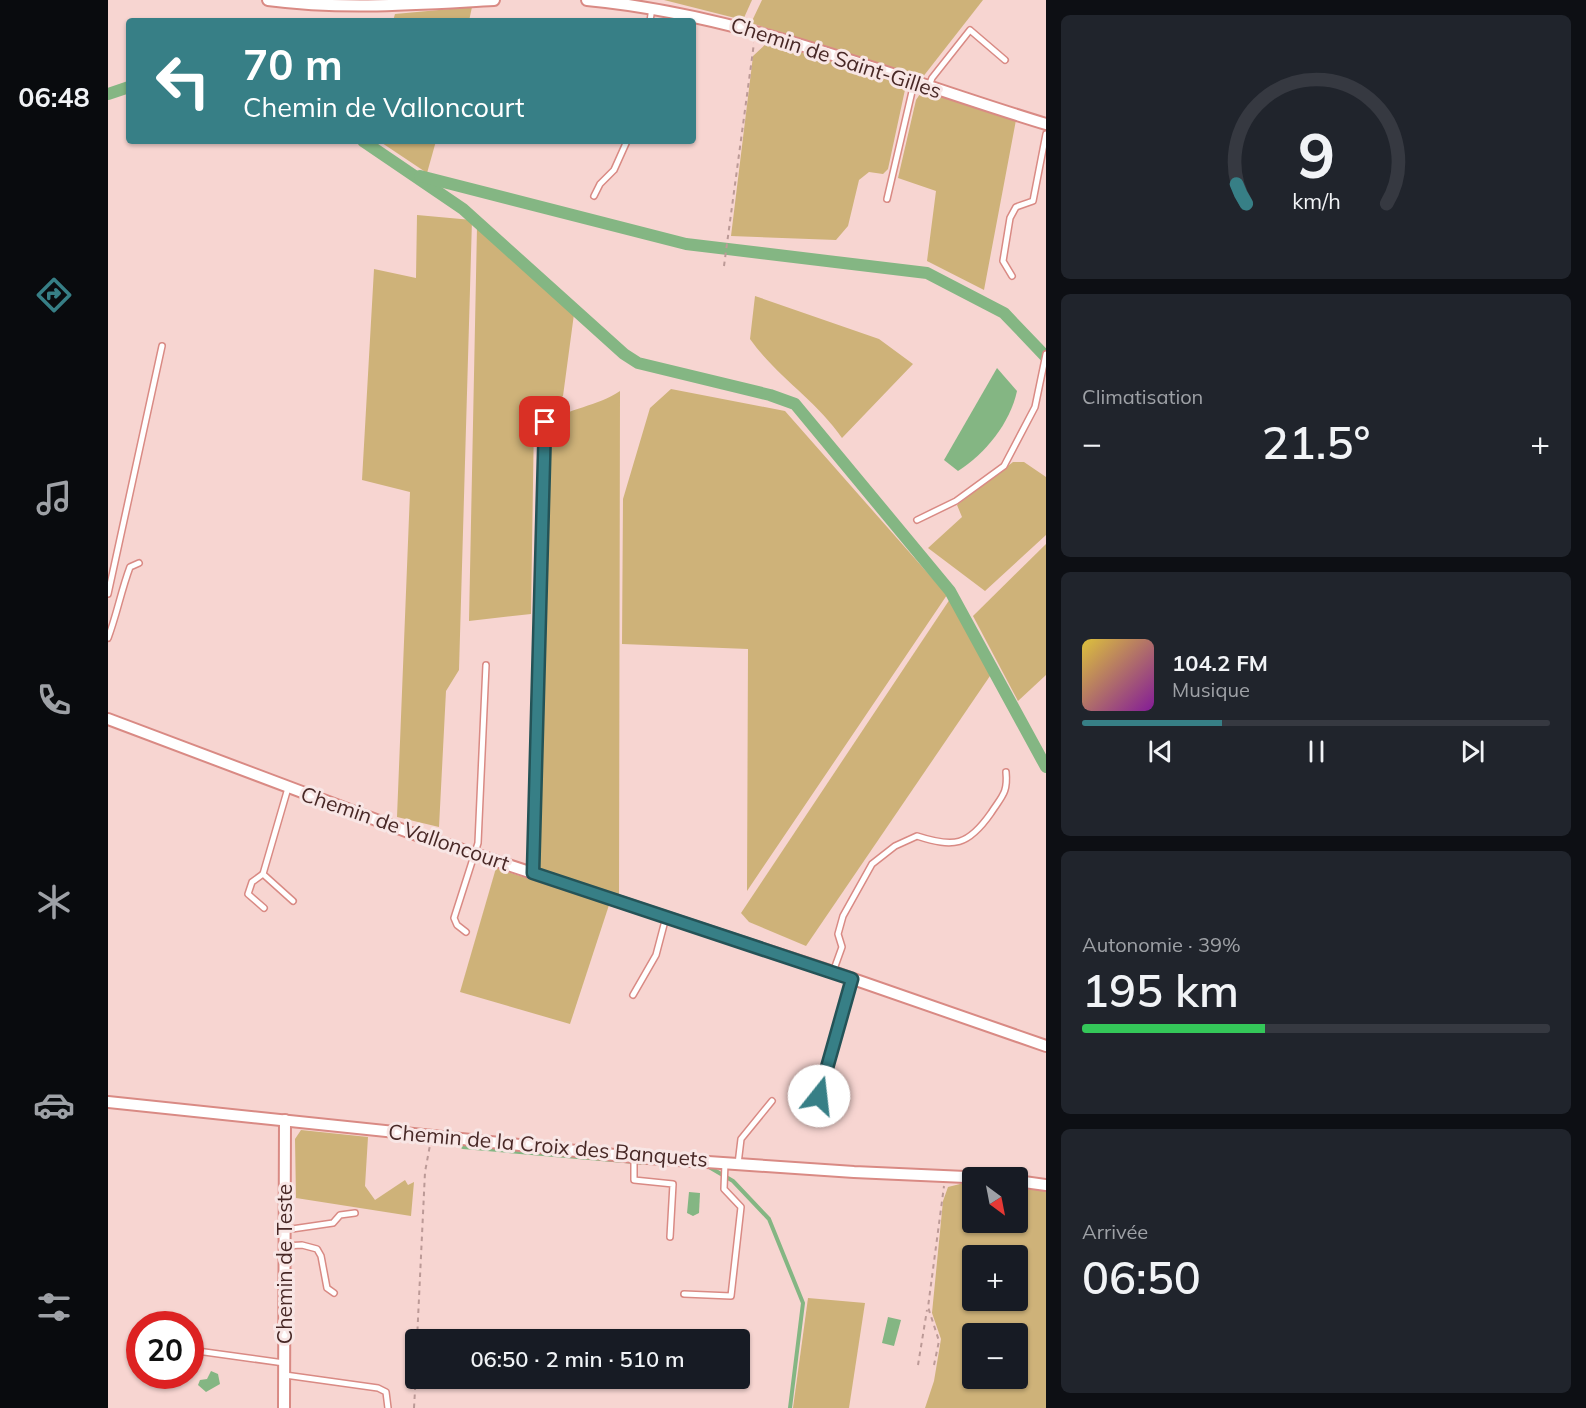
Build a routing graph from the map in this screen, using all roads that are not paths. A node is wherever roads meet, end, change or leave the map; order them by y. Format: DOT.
graph roads {
  1 [pos="268,0"];
  2 [pos="494,0"];
  3 [pos="587,0"];
  4 [pos="366,3"];
  5 [pos="652,7"];
  6 [pos="650,18"];
  7 [pos="1005,60"];
  8 [pos="914,83"];
  9 [pos="928,88"];
  10 [pos="1046,124"];
  11 [pos="1046,134"];
  12 [pos="626,144"];
  13 [pos="594,196"];
  14 [pos="887,199"];
  15 [pos="1012,276"];
  16 [pos="162,346"];
  17 [pos="1046,354"];
  18 [pos="565,406"];
  19 [pos="917,520"];
  20 [pos="139,563"];
  21 [pos="108,594"];
  22 [pos="108,638"];
  23 [pos="486,665"];
  24 [pos="108,719"];
  25 [pos="1006,772"];
  26 [pos="288,788"];
  27 [pos="474,854"];
  28 [pos="533,873"];
  29 [pos="262,874"];
  30 [pos="293,901"];
  31 [pos="264,908"];
  32 [pos="666,917"];
  33 [pos="465,932"];
  34 [pos="833,972"];
  35 [pos="852,979"];
  36 [pos="633,994"];
  37 [pos="1046,1046"];
  38 [pos="819,1096"];
  39 [pos="772,1101"];
  40 [pos="108,1102"];
  41 [pos="285,1120"];
  42 [pos="634,1157"];
  43 [pos="725,1163"];
  44 [pos="738,1164"];
  45 [pos="962,1176"];
  46 [pos="1028,1183"];
  47 [pos="1046,1185"];
  48 [pos="355,1213"];
  49 [pos="285,1230"];
  50 [pos="670,1237"];
  51 [pos="285,1246"];
  52 [pos="334,1293"];
  53 [pos="684,1294"];
  54 [pos="204,1352"];
  55 [pos="285,1363"];
  56 [pos="285,1375"];
  57 [pos="284,1408"];
  58 [pos="388,1408"];
  1 -- 4 [label="street"];
  2 -- 4 [label="street"];
  3 -- 5 [label="street, Chemin de Saint-Gilles"];
  5 -- 6 [label="lane"];
  5 -- 8 [label="street, Chemin de Saint-Gilles"];
  7 -- 9 [label="lane"];
  8 -- 9 [label="street, Chemin de Saint-Gilles"];
  8 -- 14 [label="lane"];
  9 -- 10 [label="street, Chemin de Saint-Gilles"];
  11 -- 15 [label="lane"];
  12 -- 13 [label="lane"];
  16 -- 21 [label="lane"];
  17 -- 19 [label="lane"];
  18 -- 28 [label="lane"];
  20 -- 22 [label="lane"];
  23 -- 27 [label="lane"];
  24 -- 26 [label="street, Chemin de Valloncourt"];
  25 -- 34 [label="lane"];
  26 -- 27 [label="street, Chemin de Valloncourt"];
  26 -- 29 [label="lane"];
  27 -- 28 [label="street, Chemin de Valloncourt"];
  27 -- 33 [label="lane"];
  28 -- 32 [label="street, Chemin de Valloncourt"];
  29 -- 30 [label="lane"];
  29 -- 31 [label="lane"];
  32 -- 34 [label="street, Chemin de Valloncourt"];
  32 -- 36 [label="lane"];
  34 -- 35 [label="street, Chemin de Valloncourt"];
  35 -- 37 [label="street, Chemin de Valloncourt"];
  35 -- 38 [label="lane"];
  39 -- 44 [label="lane"];
  40 -- 41 [label="street, Chemin de la Croix des Banquets"];
  41 -- 42 [label="street, Chemin de la Croix des Banquets"];
  41 -- 49 [label="street, Chemin de Teste"];
  42 -- 43 [label="street, Chemin de la Croix des Banquets"];
  42 -- 50 [label="lane"];
  43 -- 44 [label="street, Chemin de la Croix des Banquets"];
  43 -- 53 [label="lane"];
  44 -- 45 [label="street, Chemin de la Croix des Banquets"];
  46 -- 47 [label="street"];
  48 -- 49 [label="lane"];
  49 -- 51 [label="street, Chemin de Teste"];
  51 -- 52 [label="lane"];
  51 -- 55 [label="street, Chemin de Teste"];
  54 -- 55 [label="lane"];
  55 -- 56 [label="street, Chemin de Teste"];
  56 -- 57 [label="street, Chemin de Teste"];
  56 -- 58 [label="lane"];
}
